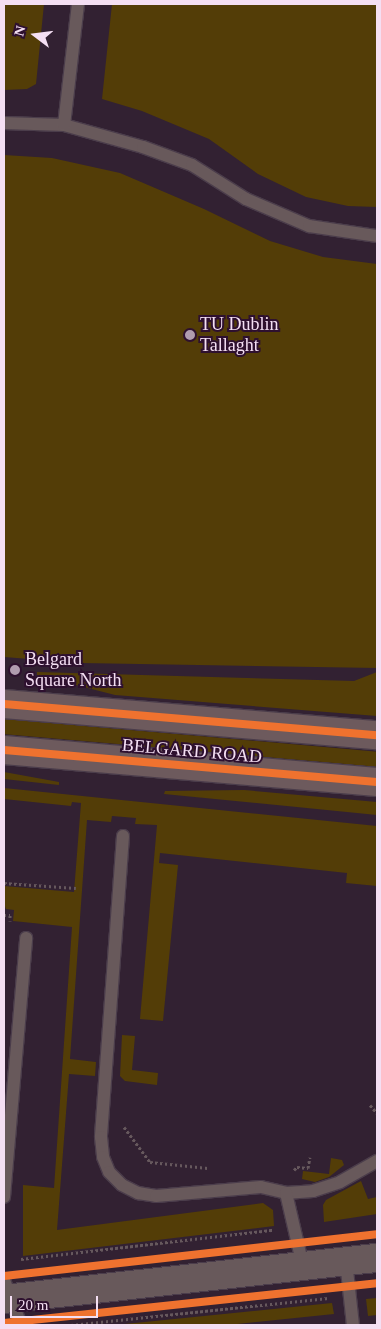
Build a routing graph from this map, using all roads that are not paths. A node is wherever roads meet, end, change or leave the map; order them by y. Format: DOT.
graph roads {
  1 [pos="78,4"];
  2 [pos="4,123"];
  3 [pos="64,125"];
  4 [pos="377,236"];
  5 [pos="4,704"];
  6 [pos="377,735"];
  7 [pos="4,750"];
  8 [pos="377,782"];
  9 [pos="123,836"];
  10 [pos="26,938"];
  11 [pos="377,1161"];
  12 [pos="286,1193"];
  13 [pos="4,1197"];
  14 [pos="377,1258"];
  15 [pos="346,1262"];
  16 [pos="303,1266"];
  17 [pos="6,1292"];
  18 [pos="21,1325"];
  19 [pos="353,1325"];
  1 -- 3 [label="lane"];
  2 -- 3 [label="lane"];
  3 -- 4 [label="lane"];
  5 -- 6 [label="main road, BELGARD ROAD"];
  7 -- 8 [label="main road, BELGARD ROAD"];
  9 -- 12 [label="lane"];
  10 -- 13 [label="lane"];
  11 -- 12 [label="lane"];
  12 -- 16 [label="lane"];
  14 -- 15 [label="street"];
  15 -- 16 [label="street"];
  15 -- 19 [label="lane"];
  16 -- 17 [label="street"];
  17 -- 18 [label="lane"];
}
